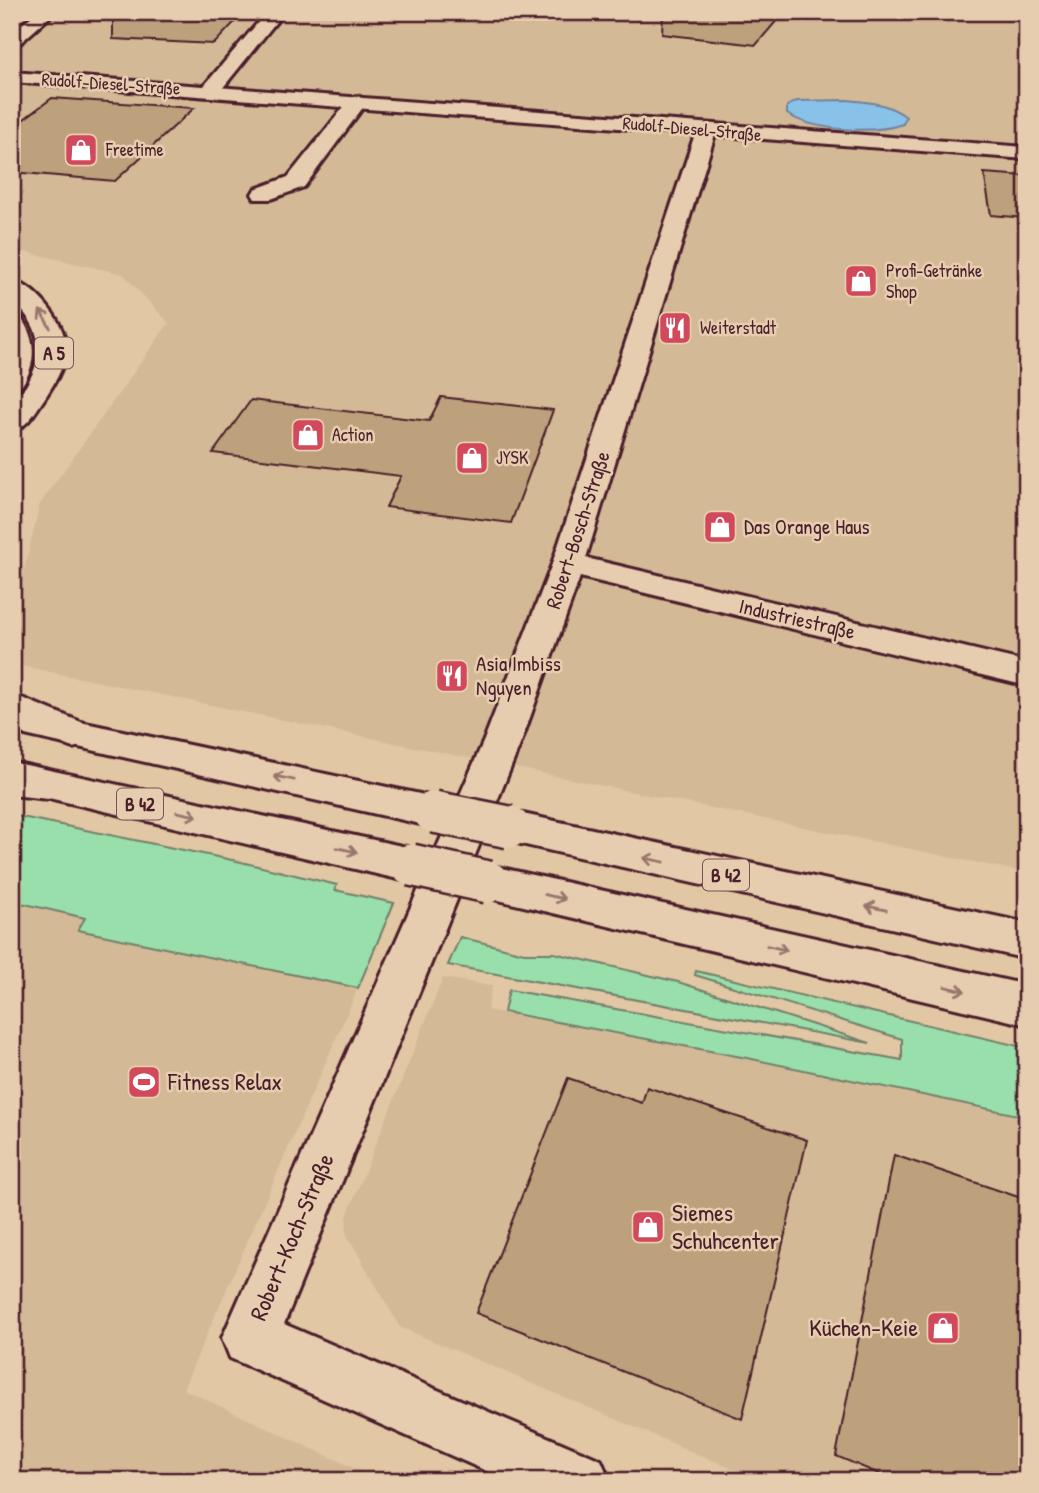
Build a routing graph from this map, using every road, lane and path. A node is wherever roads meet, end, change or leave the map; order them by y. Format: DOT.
graph roads {
  1 [pos="47,12"];
  2 [pos="276,12"];
  3 [pos="12,41"];
  4 [pos="12,77"];
  5 [pos="210,91"];
  6 [pos="358,102"];
  7 [pos="706,131"];
  8 [pos="1027,153"];
  9 [pos="263,194"];
  10 [pos="12,288"];
  11 [pos="12,323"];
  12 [pos="12,379"];
  13 [pos="12,422"];
  14 [pos="568,564"];
  15 [pos="1027,674"];
  16 [pos="12,707"];
  17 [pos="12,720"];
  18 [pos="74,734"];
  19 [pos="24,780"];
  20 [pos="427,921"];
  21 [pos="1027,941"];
  22 [pos="1027,1005"];
  23 [pos="580,1481"];
  1 -- 3 [label="main road"];
  2 -- 5 [label="main road, Rudolf-Diesel-Straße"];
  4 -- 5 [label="main road, Rudolf-Diesel-Straße"];
  5 -- 6 [label="main road, Rudolf-Diesel-Straße"];
  6 -- 7 [label="main road, Rudolf-Diesel-Straße"];
  6 -- 9 [label="main road"];
  7 -- 8 [label="main road, Rudolf-Diesel-Straße"];
  7 -- 14 [label="main road, Robert-Bosch-Straße"];
  13 -- 10 [label="main road, A 5, one-way"];
  11 -- 12 [label="main road"];
  14 -- 15 [label="main road, Industriestraße"];
  14 -- 20 [label="main road, Robert-Bosch-Straße"];
  16 -- 18 [label="main road"];
  17 -- 18 [label="main road, B 42"];
  21 -- 18 [label="main road, B 42, one-way, bridge"];
  19 -- 22 [label="main road, B 42, one-way, bridge"];
  20 -- 23 [label="main road, Robert-Koch-Straße"];
}
